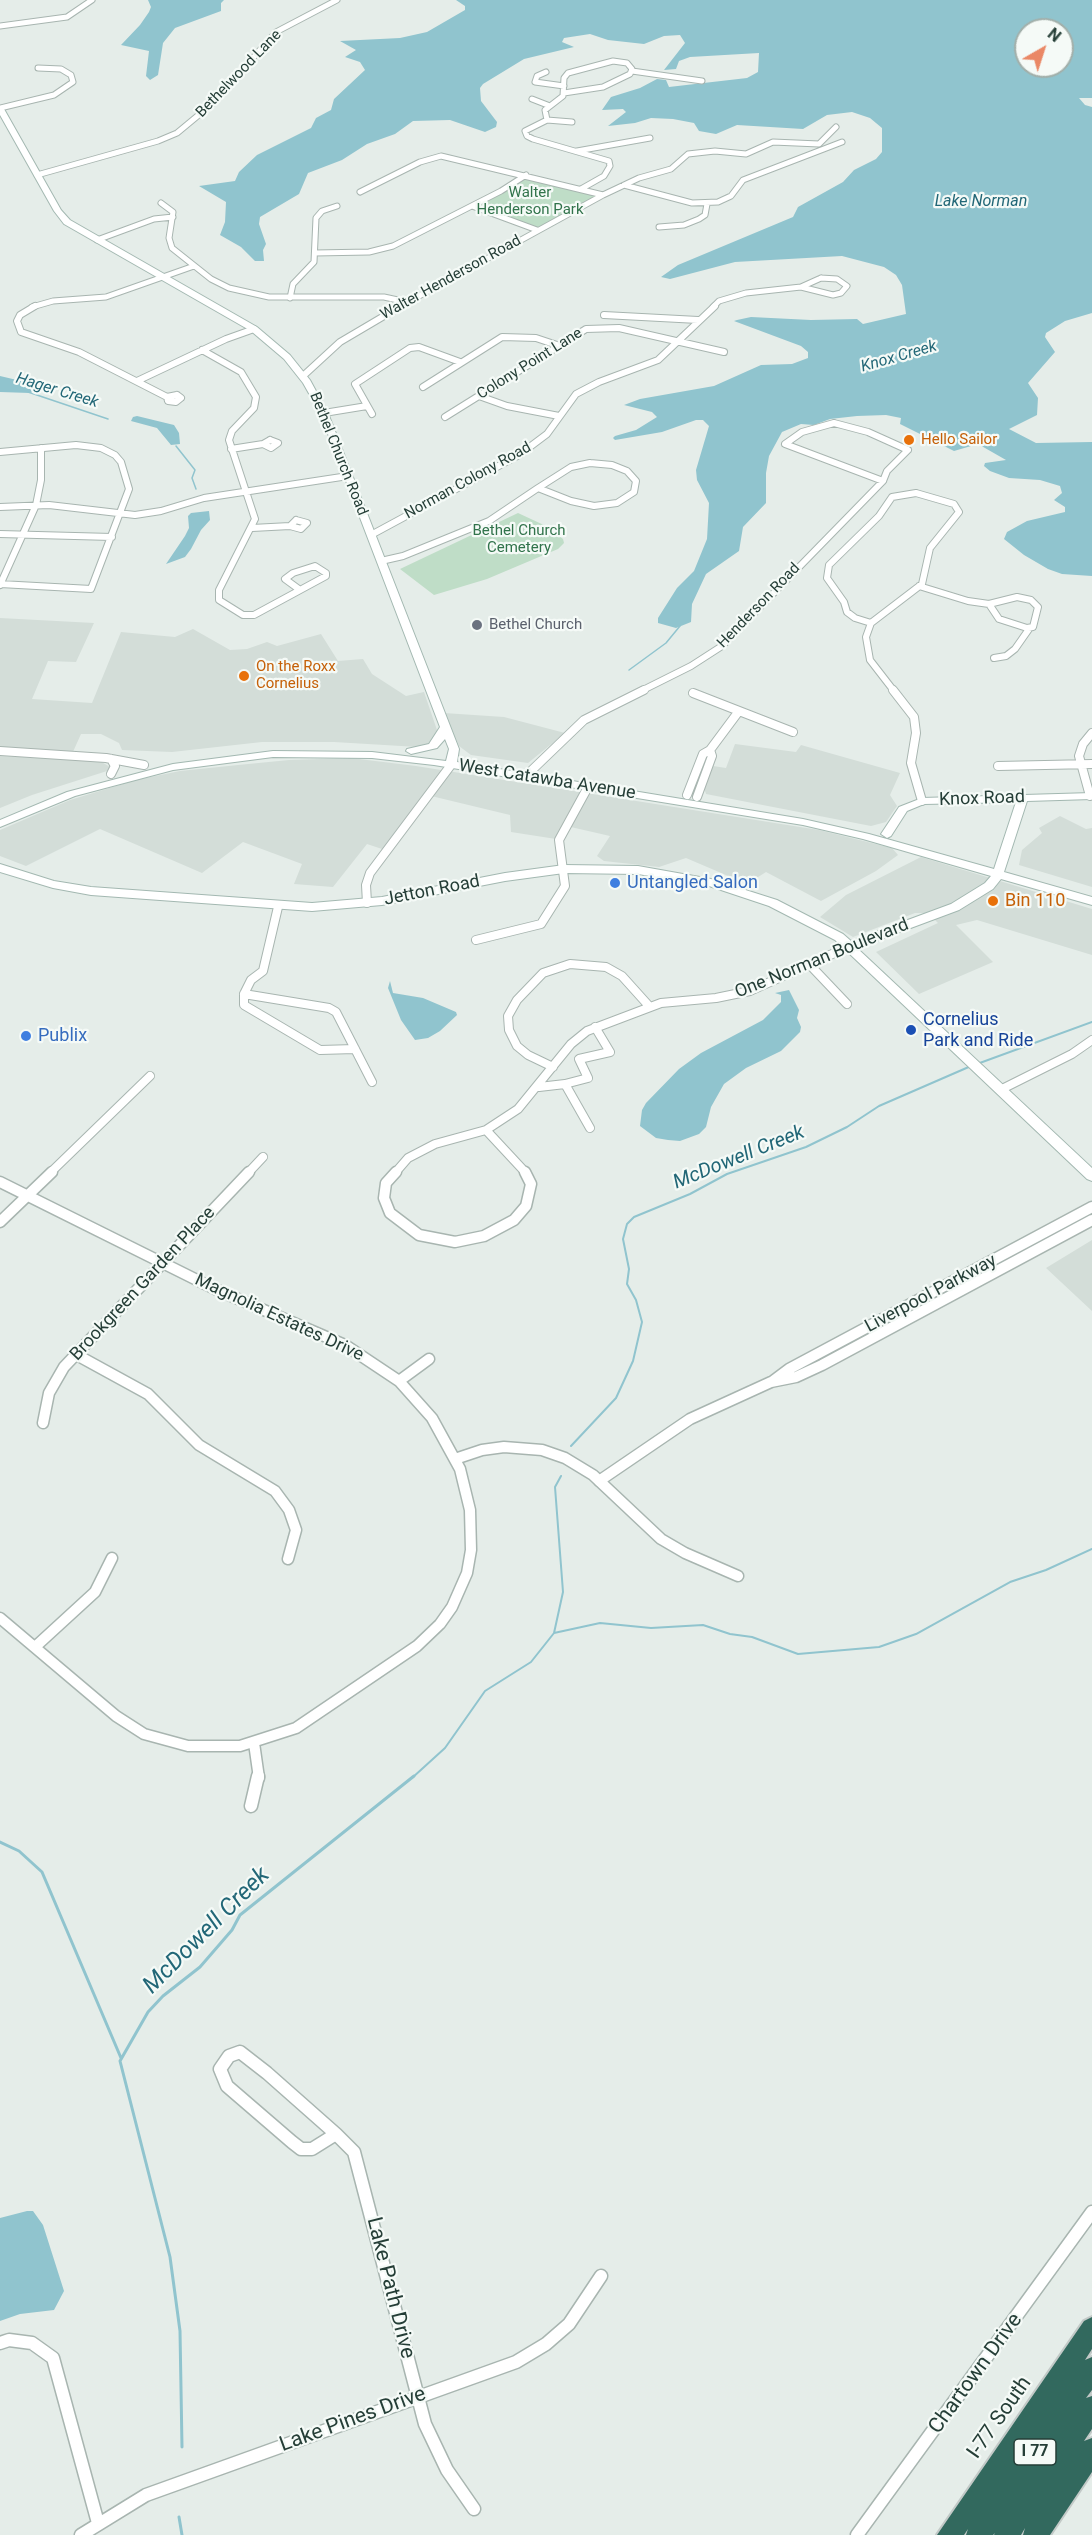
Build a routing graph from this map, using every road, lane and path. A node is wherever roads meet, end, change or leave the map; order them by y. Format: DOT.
graph roads {
  1 [pos="92,0"];
  2 [pos="337,0"];
  3 [pos="0,26"];
  4 [pos="38,68"];
  5 [pos="632,71"];
  6 [pos="546,72"];
  7 [pos="702,81"];
  8 [pos="564,89"];
  9 [pos="532,99"];
  10 [pos="550,106"];
  11 [pos="0,109"];
  12 [pos="547,120"];
  13 [pos="3,121"];
  14 [pos="572,123"];
  15 [pos="836,127"];
  16 [pos="650,138"];
  17 [pos="842,142"];
  18 [pos="577,151"];
  19 [pos="37,175"];
  20 [pos="526,175"];
  21 [pos="624,185"];
  22 [pos="581,189"];
  23 [pos="360,192"];
  24 [pos="603,195"];
  25 [pos="161,203"];
  26 [pos="707,204"];
  27 [pos="337,206"];
  28 [pos="472,206"];
  29 [pos="173,217"];
  30 [pos="659,227"];
  31 [pos="537,230"];
  32 [pos="98,240"];
  33 [pos="315,253"];
  34 [pos="194,266"];
  35 [pos="163,277"];
  36 [pos="801,287"];
  37 [pos="291,298"];
  38 [pos="407,302"];
  39 [pos="604,315"];
  40 [pos="698,320"];
  41 [pos="254,329"];
  42 [pos="679,342"];
  43 [pos="557,345"];
  44 [pos="202,350"];
  45 [pos="724,352"];
  46 [pos="460,362"];
  47 [pos="303,376"];
  48 [pos="137,381"];
  49 [pos="423,387"];
  50 [pos="479,396"];
  51 [pos="167,397"];
  52 [pos="367,406"];
  53 [pos="324,413"];
  54 [pos="372,414"];
  55 [pos="559,416"];
  56 [pos="446,417"];
  57 [pos="263,444"];
  58 [pos="41,448"];
  59 [pos="231,449"];
  60 [pos="0,452"];
  61 [pos="348,476"];
  62 [pos="883,481"];
  63 [pos="538,488"];
  64 [pos="245,492"];
  65 [pos="36,505"];
  66 [pos="0,507"];
  67 [pos="120,515"];
  68 [pos="290,526"];
  69 [pos="252,528"];
  70 [pos="0,534"];
  71 [pos="22,535"];
  72 [pos="371,535"];
  73 [pos="112,537"];
  74 [pos="381,561"];
  75 [pos="0,584"];
  76 [pos="920,586"];
  77 [pos="300,590"];
  78 [pos="989,604"];
  79 [pos="871,623"];
  80 [pos="1029,629"];
  81 [pos="994,658"];
  82 [pos="693,693"];
  83 [pos="740,711"];
  84 [pos="445,727"];
  85 [pos="793,732"];
  86 [pos="1092,733"];
  87 [pos="274,747"];
  88 [pos="0,751"];
  89 [pos="411,751"];
  90 [pos="111,759"];
  91 [pos="453,761"];
  92 [pos="195,763"];
  93 [pos="144,765"];
  94 [pos="1081,765"];
  95 [pos="1092,765"];
  96 [pos="998,766"];
  97 [pos="532,770"];
  98 [pos="111,774"];
  99 [pos="588,787"];
  100 [pos="621,792"];
  101 [pos="692,796"];
  102 [pos="1091,796"];
  103 [pos="1023,798"];
  104 [pos="922,801"];
  105 [pos="0,815"];
  106 [pos="764,815"];
  107 [pos="840,822"];
  108 [pos="0,824"];
  109 [pos="887,834"];
  110 [pos="0,868"];
  111 [pos="564,869"];
  112 [pos="995,870"];
  113 [pos="1092,892"];
  114 [pos="1092,901"];
  115 [pos="367,903"];
  116 [pos="278,906"];
  117 [pos="476,940"];
  118 [pos="850,946"];
  119 [pos="809,964"];
  120 [pos="244,994"];
  121 [pos="847,1004"];
  122 [pos="649,1006"];
  123 [pos="596,1027"];
  124 [pos="1092,1040"];
  125 [pos="355,1049"];
  126 [pos="553,1067"];
  127 [pos="150,1076"];
  128 [pos="372,1082"];
  129 [pos="565,1084"];
  130 [pos="539,1087"];
  131 [pos="1000,1090"];
  132 [pos="590,1128"];
  133 [pos="486,1131"];
  134 [pos="263,1156"];
  135 [pos="1092,1176"];
  136 [pos="0,1182"];
  137 [pos="27,1196"];
  138 [pos="1092,1207"];
  139 [pos="1092,1220"];
  140 [pos="0,1222"];
  141 [pos="162,1263"];
  142 [pos="75,1354"];
  143 [pos="429,1359"];
  144 [pos="399,1381"];
  145 [pos="771,1382"];
  146 [pos="43,1422"];
  147 [pos="455,1459"];
  148 [pos="599,1481"];
  149 [pos="112,1558"];
  150 [pos="288,1559"];
  151 [pos="738,1576"];
  152 [pos="0,1618"];
  153 [pos="35,1647"];
  154 [pos="254,1743"];
  155 [pos="251,1806"];
  156 [pos="336,2134"];
  157 [pos="1092,2212"];
  158 [pos="601,2276"];
  159 [pos="1092,2329"];
  160 [pos="0,2343"];
  161 [pos="1092,2369"];
  162 [pos="416,2398"];
  163 [pos="1092,2408"];
  164 [pos="1092,2450"];
  165 [pos="474,2509"];
  166 [pos="98,2523"];
  167 [pos="81,2535"];
  168 [pos="857,2535"];
  169 [pos="949,2535"];
  170 [pos="978,2535"];
  171 [pos="1005,2535"];
  172 [pos="1035,2535"];
  1 -- 3 [label="street"];
  2 -- 19 [label="street, Bethelwood Lane"];
  4 -- 11 [label="street"];
  5 -- 7 [label="street"];
  5 -- 8 [label="street"];
  5 -- 8 [label="street"];
  6 -- 8 [label="street"];
  8 -- 10 [label="street"];
  9 -- 10 [label="street"];
  10 -- 12 [label="street"];
  11 -- 13 [label="street, Bethel Church Road"];
  12 -- 14 [label="street"];
  12 -- 18 [label="street"];
  13 -- 19 [label="street, Bethel Church Road"];
  15 -- 21 [label="street, Walter Henderson Road"];
  16 -- 18 [label="street"];
  17 -- 26 [label="street"];
  18 -- 22 [label="street"];
  19 -- 32 [label="street, Bethel Church Road"];
  20 -- 22 [label="street"];
  20 -- 23 [label="street"];
  20 -- 28 [label="street"];
  21 -- 24 [label="street, Walter Henderson Road"];
  21 -- 26 [label="street"];
  22 -- 24 [label="street"];
  24 -- 31 [label="street, Walter Henderson Road"];
  25 -- 29 [label="street"];
  26 -- 30 [label="street"];
  27 -- 33 [label="street"];
  28 -- 31 [label="street"];
  28 -- 33 [label="street"];
  29 -- 32 [label="street"];
  29 -- 34 [label="street"];
  31 -- 38 [label="street, Walter Henderson Road"];
  32 -- 35 [label="street, Bethel Church Road"];
  33 -- 37 [label="street"];
  34 -- 35 [label="street"];
  34 -- 37 [label="street"];
  35 -- 41 [label="street, Bethel Church Road"];
  35 -- 48 [label="street"];
  36 -- 36 [label="street, Norman Colony Road"];
  36 -- 40 [label="street, Norman Colony Road"];
  37 -- 38 [label="street"];
  38 -- 47 [label="street, Walter Henderson Road"];
  39 -- 40 [label="street"];
  40 -- 42 [label="street, Norman Colony Road"];
  41 -- 44 [label="street"];
  41 -- 47 [label="street, Bethel Church Road"];
  42 -- 43 [label="street, Colony Point Lane"];
  42 -- 45 [label="street, Colony Point Lane"];
  42 -- 55 [label="street, Norman Colony Road"];
  43 -- 46 [label="street"];
  43 -- 50 [label="street, Colony Point Lane"];
  44 -- 48 [label="street"];
  44 -- 59 [label="street"];
  46 -- 49 [label="street"];
  46 -- 52 [label="street"];
  47 -- 53 [label="street, Bethel Church Road"];
  48 -- 51 [label="street"];
  50 -- 55 [label="street"];
  50 -- 56 [label="street, Colony Point Lane"];
  52 -- 53 [label="street"];
  52 -- 54 [label="street"];
  53 -- 61 [label="street, Bethel Church Road"];
  55 -- 72 [label="street, Norman Colony Road"];
  57 -- 59 [label="street"];
  58 -- 60 [label="street"];
  58 -- 65 [label="street"];
  58 -- 67 [label="street"];
  59 -- 64 [label="street"];
  61 -- 64 [label="street"];
  61 -- 72 [label="street, Bethel Church Road"];
  62 -- 62 [label="street, Henderson Road"];
  62 -- 97 [label="street, Henderson Road"];
  63 -- 63 [label="street"];
  63 -- 74 [label="street"];
  64 -- 67 [label="street"];
  64 -- 69 [label="street"];
  65 -- 66 [label="street"];
  65 -- 67 [label="street"];
  65 -- 71 [label="street"];
  67 -- 73 [label="street"];
  68 -- 69 [label="street"];
  69 -- 77 [label="street"];
  70 -- 71 [label="street"];
  71 -- 73 [label="street"];
  71 -- 75 [label="street"];
  72 -- 74 [label="street, Bethel Church Road"];
  73 -- 75 [label="street"];
  74 -- 84 [label="street, Bethel Church Road"];
  76 -- 78 [label="street"];
  76 -- 79 [label="street"];
  76 -- 79 [label="street"];
  77 -- 77 [label="street"];
  78 -- 80 [label="street"];
  78 -- 80 [label="street"];
  79 -- 104 [label="street"];
  80 -- 81 [label="street"];
  82 -- 83 [label="street"];
  83 -- 85 [label="street"];
  83 -- 101 [label="street"];
  84 -- 89 [label="street"];
  84 -- 91 [label="street, Bethel Church Road"];
  86 -- 94 [label="street"];
  87 -- 89 [label="street, West Catawba Avenue"];
  87 -- 92 [label="street"];
  87 -- 93 [label="street, West Catawba Avenue"];
  88 -- 90 [label="street"];
  89 -- 91 [label="street, West Catawba Avenue"];
  90 -- 93 [label="street"];
  90 -- 98 [label="street"];
  91 -- 92 [label="street, West Catawba Avenue"];
  91 -- 97 [label="street, West Catawba Avenue"];
  91 -- 99 [label="street, West Catawba Avenue"];
  91 -- 115 [label="street"];
  92 -- 108 [label="street, West Catawba Avenue"];
  93 -- 98 [label="street, West Catawba Avenue"];
  94 -- 95 [label="street"];
  94 -- 96 [label="street"];
  94 -- 102 [label="street"];
  97 -- 101 [label="street, West Catawba Avenue"];
  98 -- 105 [label="street, West Catawba Avenue"];
  99 -- 100 [label="street, West Catawba Avenue"];
  99 -- 111 [label="street"];
  100 -- 101 [label="street"];
  100 -- 106 [label="street, West Catawba Avenue"];
  101 -- 107 [label="street, West Catawba Avenue"];
  102 -- 103 [label="street, Knox Road"];
  103 -- 104 [label="street, Knox Road"];
  103 -- 112 [label="street, One Norman Boulevard"];
  104 -- 109 [label="street, Knox Road"];
  106 -- 107 [label="street"];
  106 -- 112 [label="street, West Catawba Avenue"];
  107 -- 109 [label="street, West Catawba Avenue"];
  109 -- 112 [label="street, West Catawba Avenue"];
  110 -- 116 [label="street, Jetton Road"];
  111 -- 115 [label="street, Jetton Road"];
  111 -- 117 [label="street"];
  111 -- 118 [label="street, Jetton Road"];
  112 -- 113 [label="street, West Catawba Avenue"];
  112 -- 114 [label="street, West Catawba Avenue"];
  112 -- 118 [label="street, One Norman Boulevard"];
  115 -- 116 [label="street, Jetton Road"];
  116 -- 120 [label="street"];
  118 -- 119 [label="street, One Norman Boulevard"];
  118 -- 131 [label="street, Jetton Road"];
  119 -- 121 [label="street"];
  119 -- 122 [label="street, One Norman Boulevard"];
  120 -- 125 [label="street"];
  120 -- 125 [label="street"];
  122 -- 123 [label="street, One Norman Boulevard"];
  122 -- 126 [label="street"];
  123 -- 126 [label="street, One Norman Boulevard"];
  123 -- 129 [label="street"];
  124 -- 131 [label="street"];
  125 -- 128 [label="street"];
  126 -- 130 [label="street, One Norman Boulevard"];
  127 -- 137 [label="street"];
  129 -- 130 [label="street"];
  129 -- 132 [label="street"];
  130 -- 133 [label="street, One Norman Boulevard"];
  131 -- 135 [label="street, Jetton Road"];
  133 -- 133 [label="street, One Norman Boulevard"];
  134 -- 141 [label="street, Brookgreen Garden Place"];
  136 -- 137 [label="street, Magnolia Estates Drive"];
  137 -- 140 [label="street"];
  137 -- 141 [label="street, Magnolia Estates Drive"];
  138 -- 145 [label="street, Liverpool Parkway"];
  139 -- 145 [label="street, Liverpool Parkway"];
  141 -- 142 [label="street, Brookgreen Garden Place"];
  141 -- 144 [label="street, Magnolia Estates Drive"];
  142 -- 146 [label="street, Brookgreen Garden Place"];
  142 -- 150 [label="street"];
  143 -- 144 [label="street"];
  144 -- 147 [label="street, Magnolia Estates Drive"];
  145 -- 148 [label="street, Liverpool Parkway"];
  147 -- 148 [label="street"];
  147 -- 154 [label="street, Magnolia Estates Drive"];
  148 -- 151 [label="street"];
  149 -- 153 [label="street"];
  152 -- 153 [label="street, Magnolia Estates Drive"];
  153 -- 154 [label="street, Magnolia Estates Drive"];
  154 -- 155 [label="street"];
  156 -- 156 [label="street, Lake Path Drive"];
  156 -- 162 [label="street, Lake Path Drive"];
  157 -- 168 [label="street, Chartown Drive"];
  158 -- 162 [label="street, Lake Pines Drive"];
  159 -- 169 [label="highway, I-77 South / I 77"];
  160 -- 166 [label="street"];
  161 -- 170 [label="highway, I 77"];
  162 -- 165 [label="street, Lake Path Drive"];
  162 -- 166 [label="street, Lake Pines Drive"];
  163 -- 171 [label="highway, I 77"];
  164 -- 172 [label="highway, I 77"];
  166 -- 167 [label="street, Lake Pines Drive"];
}
